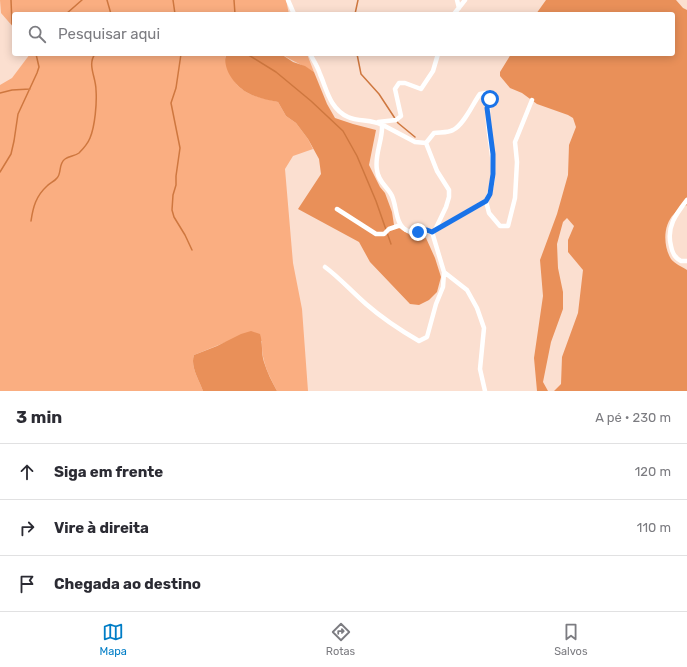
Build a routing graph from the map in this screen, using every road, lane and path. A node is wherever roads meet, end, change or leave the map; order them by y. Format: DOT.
graph roads {
  1 [pos="288,0"];
  2 [pos="457,0"];
  3 [pos="465,0"];
  4 [pos="459,8"];
  5 [pos="293,12"];
  6 [pos="456,12"];
  7 [pos="311,56"];
  8 [pos="437,56"];
  9 [pos="532,100"];
  10 [pos="379,123"];
  11 [pos="426,142"];
  12 [pos="687,200"];
  13 [pos="486,201"];
  14 [pos="337,209"];
  15 [pos="401,226"];
  16 [pos="432,232"];
  17 [pos="687,261"];
  18 [pos="325,267"];
  19 [pos="444,272"];
  20 [pos="485,391"];
  1 -- 5 [label="street"];
  2 -- 4 [label="street"];
  3 -- 4 [label="street"];
  4 -- 6 [label="street"];
  7 -- 10 [label="street"];
  8 -- 10 [label="street"];
  9 -- 13 [label="street"];
  10 -- 11 [label="street"];
  10 -- 15 [label="street"];
  11 -- 13 [label="street"];
  11 -- 16 [label="street"];
  12 -- 17 [label="street"];
  13 -- 16 [label="street"];
  14 -- 15 [label="street"];
  15 -- 16 [label="street"];
  16 -- 19 [label="street"];
  18 -- 19 [label="street"];
  19 -- 20 [label="street"];
}
